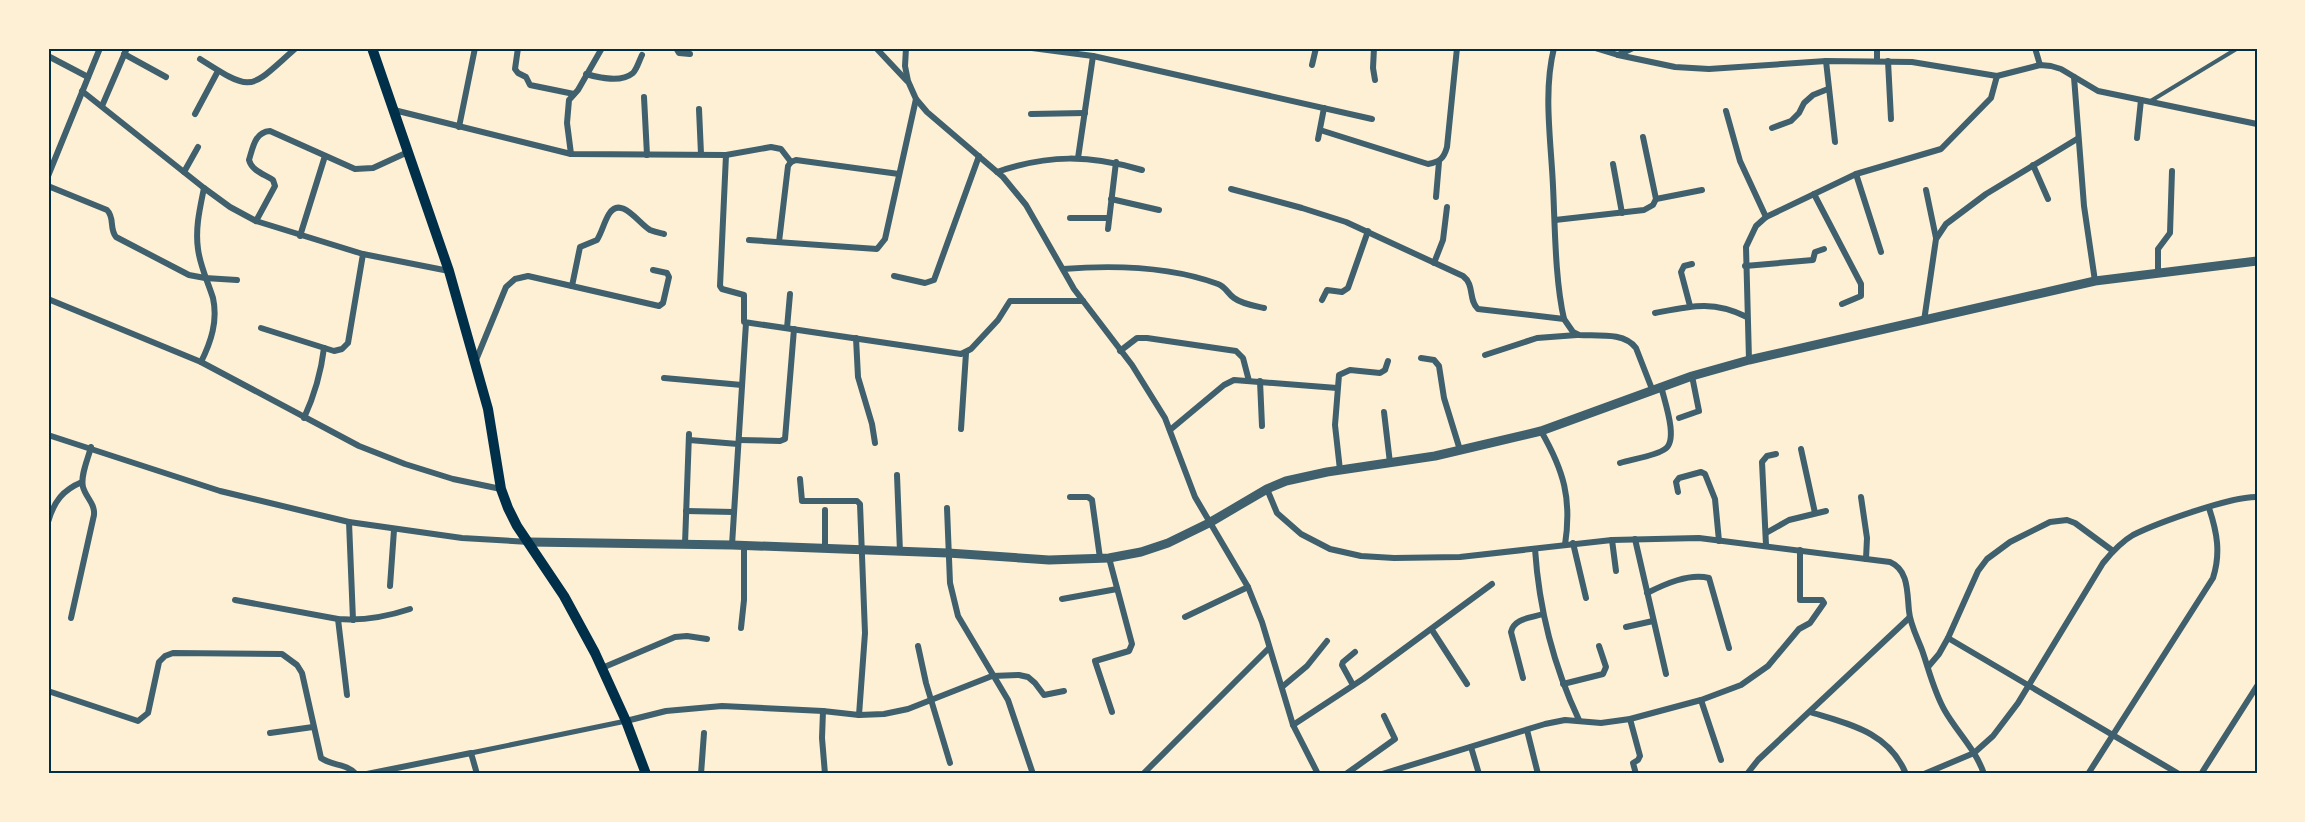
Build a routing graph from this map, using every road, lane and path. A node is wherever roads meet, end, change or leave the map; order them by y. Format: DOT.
graph roads {
  1 [pos="100,48"];
  2 [pos="296,48"];
  3 [pos="372,48"];
  4 [pos="475,48"];
  5 [pos="518,48"];
  6 [pos="602,48"];
  7 [pos="676,48"];
  8 [pos="876,48"];
  9 [pos="906,48"];
  10 [pos="1032,48"];
  11 [pos="1316,48"];
  12 [pos="1374,48"];
  13 [pos="1457,48"];
  14 [pos="1554,48"];
  15 [pos="1595,48"];
  16 [pos="1633,48"];
  17 [pos="1877,48"];
  18 [pos="2035,48"];
  19 [pos="2238,48"];
  20 [pos="126,51"];
  21 [pos="690,54"];
  22 [pos="642,55"];
  23 [pos="1618,55"];
  24 [pos="48,56"];
  25 [pos="1093,56"];
  26 [pos="200,59"];
  27 [pos="1826,61"];
  28 [pos="1877,61"];
  29 [pos="1888,62"];
  30 [pos="1312,65"];
  31 [pos="2040,65"];
  32 [pos="218,71"];
  33 [pos="586,74"];
  34 [pos="1997,76"];
  35 [pos="88,77"];
  36 [pos="166,77"];
  37 [pos="2074,77"];
  38 [pos="1376,80"];
  39 [pos="908,81"];
  40 [pos="1828,89"];
  41 [pos="82,91"];
  42 [pos="574,94"];
  43 [pos="645,97"];
  44 [pos="916,99"];
  45 [pos="2145,101"];
  46 [pos="102,106"];
  47 [pos="1324,108"];
  48 [pos="394,110"];
  49 [pos="699,110"];
  50 [pos="1726,111"];
  51 [pos="1085,113"];
  52 [pos="195,114"];
  53 [pos="1031,114"];
  54 [pos="1891,118"];
  55 [pos="1372,119"];
  56 [pos="2257,124"];
  57 [pos="459,127"];
  58 [pos="1772,128"];
  59 [pos="1320,130"];
  60 [pos="1643,137"];
  61 [pos="2137,138"];
  62 [pos="1318,140"];
  63 [pos="2077,140"];
  64 [pos="1835,142"];
  65 [pos="198,147"];
  66 [pos="408,152"];
  67 [pos="571,154"];
  68 [pos="701,154"];
  69 [pos="647,155"];
  70 [pos="726,155"];
  71 [pos="325,156"];
  72 [pos="979,156"];
  73 [pos="1078,158"];
  74 [pos="791,162"];
  75 [pos="1116,162"];
  76 [pos="1439,162"];
  77 [pos="1613,164"];
  78 [pos="2033,165"];
  79 [pos="1142,170"];
  80 [pos="2172,171"];
  81 [pos="184,172"];
  82 [pos="997,172"];
  83 [pos="899,174"];
  84 [pos="1856,174"];
  85 [pos="48,176"];
  86 [pos="48,186"];
  87 [pos="204,188"];
  88 [pos="1231,189"];
  89 [pos="1702,190"];
  90 [pos="1926,190"];
  91 [pos="1814,194"];
  92 [pos="1436,197"];
  93 [pos="1111,199"];
  94 [pos="1656,199"];
  95 [pos="2048,199"];
  96 [pos="1447,207"];
  97 [pos="1159,210"];
  98 [pos="1622,213"];
  99 [pos="1766,217"];
  100 [pos="1070,218"];
  101 [pos="1109,218"];
  102 [pos="1555,220"];
  103 [pos="256,221"];
  104 [pos="1108,229"];
  105 [pos="1368,231"];
  106 [pos="664,234"];
  107 [pos="300,236"];
  108 [pos="1936,239"];
  109 [pos="749,240"];
  110 [pos="779,242"];
  111 [pos="1824,249"];
  112 [pos="1881,252"];
  113 [pos="363,254"];
  114 [pos="2257,261"];
  115 [pos="1434,263"];
  116 [pos="1692,264"];
  117 [pos="1745,266"];
  118 [pos="1063,269"];
  119 [pos="653,270"];
  120 [pos="449,271"];
  121 [pos="2158,273"];
  122 [pos="894,276"];
  123 [pos="205,278"];
  124 [pos="237,280"];
  125 [pos="2095,281"];
  126 [pos="572,286"];
  127 [pos="790,294"];
  128 [pos="48,299"];
  129 [pos="1322,300"];
  130 [pos="1083,301"];
  131 [pos="1842,304"];
  132 [pos="1690,306"];
  133 [pos="1264,308"];
  134 [pos="1655,313"];
  135 [pos="1747,317"];
  136 [pos="1564,319"];
  137 [pos="1924,321"];
  138 [pos="746,323"];
  139 [pos="261,328"];
  140 [pos="790,329"];
  141 [pos="1579,335"];
  142 [pos="856,338"];
  143 [pos="324,348"];
  144 [pos="1120,351"];
  145 [pos="966,353"];
  146 [pos="1485,355"];
  147 [pos="1421,358"];
  148 [pos="1749,360"];
  149 [pos="476,361"];
  150 [pos="1388,361"];
  151 [pos="201,362"];
  152 [pos="1692,376"];
  153 [pos="664,378"];
  154 [pos="1250,381"];
  155 [pos="1260,381"];
  156 [pos="742,385"];
  157 [pos="1337,388"];
  158 [pos="1656,388"];
  159 [pos="1384,412"];
  160 [pos="304,418"];
  161 [pos="1679,418"];
  162 [pos="1262,426"];
  163 [pos="961,429"];
  164 [pos="1170,430"];
  165 [pos="1541,431"];
  166 [pos="48,435"];
  167 [pos="739,442"];
  168 [pos="874,443"];
  169 [pos="91,447"];
  170 [pos="1801,449"];
  171 [pos="1460,450"];
  172 [pos="1776,454"];
  173 [pos="1390,463"];
  174 [pos="1620,463"];
  175 [pos="1340,470"];
  176 [pos="897,475"];
  177 [pos="800,478"];
  178 [pos="82,482"];
  179 [pos="501,489"];
  180 [pos="1267,489"];
  181 [pos="1678,492"];
  182 [pos="1070,497"];
  183 [pos="1861,497"];
  184 [pos="2257,497"];
  185 [pos="947,508"];
  186 [pos="2209,508"];
  187 [pos="825,510"];
  188 [pos="686,511"];
  189 [pos="1826,511"];
  190 [pos="734,512"];
  191 [pos="1815,513"];
  192 [pos="48,522"];
  193 [pos="349,522"];
  194 [pos="1209,523"];
  195 [pos="394,530"];
  196 [pos="1766,533"];
  197 [pos="1635,539"];
  198 [pos="1612,540"];
  199 [pos="1719,541"];
  200 [pos="529,542"];
  201 [pos="1573,543"];
  202 [pos="685,544"];
  203 [pos="1565,544"];
  204 [pos="732,545"];
  205 [pos="744,545"];
  206 [pos="1766,545"];
  207 [pos="825,549"];
  208 [pos="1535,549"];
  209 [pos="1800,550"];
  210 [pos="863,551"];
  211 [pos="2113,551"];
  212 [pos="900,552"];
  213 [pos="948,553"];
  214 [pos="1104,558"];
  215 [pos="1866,559"];
  216 [pos="1616,571"];
  217 [pos="1492,584"];
  218 [pos="390,586"];
  219 [pos="1248,587"];
  220 [pos="1117,589"];
  221 [pos="1647,593"];
  222 [pos="1586,598"];
  223 [pos="1062,599"];
  224 [pos="235,600"];
  225 [pos="410,609"];
  226 [pos="1543,614"];
  227 [pos="1185,617"];
  228 [pos="71,618"];
  229 [pos="1910,618"];
  230 [pos="338,619"];
  231 [pos="353,620"];
  232 [pos="1653,621"];
  233 [pos="1626,627"];
  234 [pos="741,628"];
  235 [pos="1432,630"];
  236 [pos="1948,638"];
  237 [pos="707,639"];
  238 [pos="1327,641"];
  239 [pos="918,646"];
  240 [pos="1599,646"];
  241 [pos="1269,648"];
  242 [pos="1729,648"];
  243 [pos="1355,652"];
  244 [pos="1928,667"];
  245 [pos="602,668"];
  246 [pos="1666,674"];
  247 [pos="992,676"];
  248 [pos="1523,678"];
  249 [pos="1467,684"];
  250 [pos="1563,684"];
  251 [pos="1353,685"];
  252 [pos="2029,685"];
  253 [pos="2257,686"];
  254 [pos="1282,687"];
  255 [pos="48,691"];
  256 [pos="1064,691"];
  257 [pos="347,695"];
  258 [pos="1701,700"];
  259 [pos="931,701"];
  260 [pos="823,711"];
  261 [pos="1112,712"];
  262 [pos="1810,712"];
  263 [pos="860,715"];
  264 [pos="1384,716"];
  265 [pos="1630,719"];
  266 [pos="1579,720"];
  267 [pos="626,721"];
  268 [pos="1293,725"];
  269 [pos="313,727"];
  270 [pos="1527,730"];
  271 [pos="270,733"];
  272 [pos="704,733"];
  273 [pos="2114,736"];
  274 [pos="1471,747"];
  275 [pos="471,753"];
  276 [pos="1974,753"];
  277 [pos="1721,760"];
  278 [pos="950,763"];
  279 [pos="388,772"];
  280 [pos="356,774"];
  281 [pos="367,774"];
  282 [pos="477,774"];
  283 [pos="646,774"];
  284 [pos="701,774"];
  285 [pos="825,774"];
  286 [pos="1033,774"];
  287 [pos="1143,774"];
  288 [pos="1318,774"];
  289 [pos="1346,774"];
  290 [pos="1382,774"];
  291 [pos="1479,774"];
  292 [pos="1538,774"];
  293 [pos="1635,774"];
  294 [pos="1747,774"];
  295 [pos="1906,774"];
  296 [pos="1924,774"];
  297 [pos="1984,774"];
  298 [pos="2088,774"];
  299 [pos="2179,774"];
  300 [pos="2201,774"];
  1 -- 35 [label="street"];
  2 -- 32 [label="street"];
  3 -- 48 [label="main road"];
  4 -- 57 [label="street"];
  5 -- 42 [label="street"];
  6 -- 33 [label="street"];
  7 -- 21 [label="street"];
  8 -- 39 [label="street"];
  9 -- 39 [label="street"];
  10 -- 25 [label="street"];
  11 -- 30 [label="street"];
  12 -- 38 [label="street"];
  13 -- 76 [label="street"];
  14 -- 102 [label="street"];
  15 -- 23 [label="street"];
  16 -- 23 [label="street"];
  17 -- 28 [label="street"];
  18 -- 31 [label="street"];
  19 -- 45 [label="lane"];
  20 -- 36 [label="street"];
  20 -- 46 [label="street"];
  22 -- 33 [label="street"];
  23 -- 27 [label="street"];
  24 -- 35 [label="street"];
  25 -- 47 [label="street"];
  25 -- 51 [label="street"];
  26 -- 32 [label="street"];
  27 -- 28 [label="street"];
  27 -- 40 [label="street"];
  28 -- 29 [label="street"];
  29 -- 34 [label="street"];
  29 -- 54 [label="street"];
  31 -- 34 [label="street"];
  31 -- 37 [label="street"];
  32 -- 52 [label="street"];
  33 -- 42 [label="street"];
  34 -- 84 [label="street"];
  35 -- 41 [label="street"];
  37 -- 45 [label="street"];
  37 -- 63 [label="street"];
  39 -- 44 [label="street"];
  40 -- 58 [label="street"];
  40 -- 64 [label="street"];
  41 -- 46 [label="street"];
  41 -- 85 [label="street"];
  42 -- 67 [label="street"];
  43 -- 69 [label="street"];
  44 -- 72 [label="street"];
  44 -- 83 [label="street"];
  45 -- 56 [label="street"];
  45 -- 61 [label="street"];
  46 -- 81 [label="street"];
  47 -- 55 [label="street"];
  47 -- 59 [label="street"];
  48 -- 57 [label="street"];
  48 -- 66 [label="main road"];
  49 -- 68 [label="street"];
  50 -- 99 [label="street"];
  51 -- 53 [label="street"];
  51 -- 73 [label="street"];
  57 -- 67 [label="street"];
  59 -- 62 [label="street"];
  59 -- 76 [label="street"];
  60 -- 94 [label="street"];
  63 -- 78 [label="street"];
  63 -- 125 [label="street"];
  65 -- 81 [label="street"];
  66 -- 71 [label="street"];
  66 -- 120 [label="main road"];
  67 -- 69 [label="street"];
  68 -- 69 [label="street"];
  68 -- 70 [label="street"];
  70 -- 74 [label="street"];
  70 -- 138 [label="street"];
  71 -- 103 [label="street"];
  71 -- 107 [label="street"];
  72 -- 82 [label="street"];
  72 -- 122 [label="street"];
  73 -- 75 [label="street"];
  73 -- 82 [label="street"];
  74 -- 83 [label="street"];
  74 -- 110 [label="street"];
  75 -- 79 [label="street"];
  75 -- 93 [label="street"];
  76 -- 92 [label="street"];
  77 -- 98 [label="street"];
  78 -- 95 [label="street"];
  78 -- 108 [label="street"];
  80 -- 121 [label="street"];
  81 -- 87 [label="street"];
  82 -- 118 [label="street"];
  83 -- 110 [label="street"];
  84 -- 91 [label="street"];
  84 -- 112 [label="street"];
  86 -- 123 [label="street"];
  87 -- 103 [label="street"];
  87 -- 123 [label="street"];
  88 -- 105 [label="street"];
  89 -- 94 [label="street"];
  90 -- 108 [label="street"];
  91 -- 99 [label="street"];
  91 -- 131 [label="street"];
  93 -- 97 [label="street"];
  93 -- 101 [label="street"];
  94 -- 98 [label="street"];
  96 -- 115 [label="street"];
  98 -- 102 [label="street"];
  99 -- 117 [label="street"];
  100 -- 101 [label="street"];
  101 -- 104 [label="street"];
  102 -- 136 [label="street"];
  103 -- 107 [label="street"];
  105 -- 115 [label="street"];
  105 -- 129 [label="street"];
  106 -- 126 [label="street"];
  107 -- 113 [label="street"];
  108 -- 137 [label="street"];
  109 -- 110 [label="street"];
  111 -- 117 [label="street"];
  113 -- 120 [label="street"];
  113 -- 143 [label="street"];
  114 -- 121 [label="street"];
  115 -- 136 [label="street"];
  116 -- 132 [label="street"];
  117 -- 135 [label="street"];
  118 -- 130 [label="street"];
  118 -- 133 [label="street"];
  119 -- 126 [label="street"];
  120 -- 149 [label="main road"];
  121 -- 125 [label="street"];
  123 -- 124 [label="street"];
  123 -- 151 [label="street"];
  125 -- 137 [label="street"];
  126 -- 149 [label="street"];
  127 -- 140 [label="street"];
  128 -- 151 [label="street"];
  130 -- 144 [label="street"];
  130 -- 145 [label="street"];
  132 -- 134 [label="street"];
  132 -- 135 [label="street"];
  135 -- 148 [label="street"];
  136 -- 141 [label="street"];
  137 -- 148 [label="street"];
  138 -- 140 [label="street"];
  138 -- 156 [label="street"];
  139 -- 143 [label="street"];
  140 -- 142 [label="street"];
  140 -- 167 [label="street"];
  141 -- 146 [label="street"];
  141 -- 158 [label="street"];
  142 -- 145 [label="street"];
  142 -- 168 [label="street"];
  143 -- 160 [label="street"];
  144 -- 154 [label="street"];
  144 -- 164 [label="street"];
  145 -- 163 [label="street"];
  147 -- 171 [label="street"];
  148 -- 152 [label="street"];
  149 -- 179 [label="main road"];
  150 -- 157 [label="street"];
  151 -- 160 [label="street"];
  152 -- 158 [label="street"];
  152 -- 161 [label="street"];
  153 -- 156 [label="street"];
  154 -- 155 [label="street"];
  154 -- 164 [label="street"];
  155 -- 157 [label="street"];
  155 -- 162 [label="street"];
  156 -- 167 [label="street"];
  157 -- 175 [label="street"];
  158 -- 165 [label="street"];
  158 -- 174 [label="street"];
  159 -- 173 [label="street"];
  160 -- 179 [label="street"];
  164 -- 194 [label="street"];
  165 -- 171 [label="street"];
  165 -- 203 [label="street"];
  166 -- 169 [label="street"];
  167 -- 188 [label="street"];
  167 -- 190 [label="street"];
  169 -- 178 [label="street"];
  169 -- 193 [label="street"];
  170 -- 191 [label="street"];
  171 -- 173 [label="street"];
  172 -- 196 [label="street"];
  173 -- 175 [label="street"];
  175 -- 180 [label="street"];
  176 -- 212 [label="street"];
  177 -- 210 [label="street"];
  178 -- 192 [label="street"];
  178 -- 228 [label="street"];
  179 -- 200 [label="main road"];
  180 -- 194 [label="street"];
  180 -- 208 [label="street"];
  181 -- 199 [label="street"];
  182 -- 214 [label="street"];
  183 -- 215 [label="street"];
  184 -- 186 [label="street"];
  185 -- 213 [label="street"];
  186 -- 211 [label="street"];
  186 -- 273 [label="street"];
  187 -- 207 [label="street"];
  188 -- 190 [label="street"];
  188 -- 202 [label="street"];
  189 -- 191 [label="street"];
  190 -- 204 [label="street"];
  191 -- 196 [label="street"];
  193 -- 195 [label="street"];
  193 -- 231 [label="street"];
  194 -- 214 [label="street"];
  194 -- 219 [label="street"];
  195 -- 200 [label="street"];
  195 -- 218 [label="street"];
  196 -- 206 [label="street"];
  197 -- 198 [label="street"];
  197 -- 199 [label="street"];
  197 -- 221 [label="street"];
  198 -- 201 [label="street"];
  198 -- 216 [label="street"];
  199 -- 206 [label="street"];
  200 -- 202 [label="street"];
  200 -- 245 [label="main road"];
  201 -- 203 [label="street"];
  201 -- 222 [label="street"];
  202 -- 204 [label="street"];
  203 -- 208 [label="street"];
  204 -- 205 [label="street"];
  205 -- 207 [label="street"];
  205 -- 234 [label="street"];
  206 -- 209 [label="street"];
  207 -- 210 [label="street"];
  208 -- 226 [label="street"];
  209 -- 215 [label="street"];
  209 -- 258 [label="street"];
  210 -- 212 [label="street"];
  210 -- 263 [label="street"];
  211 -- 236 [label="street"];
  211 -- 252 [label="street"];
  212 -- 213 [label="street"];
  213 -- 214 [label="street"];
  213 -- 247 [label="street"];
  214 -- 220 [label="street"];
  215 -- 229 [label="street"];
  217 -- 235 [label="street"];
  219 -- 227 [label="street"];
  219 -- 241 [label="street"];
  220 -- 223 [label="street"];
  220 -- 261 [label="street"];
  221 -- 232 [label="street"];
  221 -- 242 [label="street"];
  224 -- 230 [label="street"];
  225 -- 231 [label="street"];
  226 -- 248 [label="street"];
  226 -- 250 [label="street"];
  229 -- 244 [label="street"];
  229 -- 262 [label="street"];
  230 -- 231 [label="street"];
  230 -- 257 [label="street"];
  232 -- 233 [label="street"];
  232 -- 246 [label="street"];
  235 -- 249 [label="street"];
  235 -- 251 [label="street"];
  236 -- 244 [label="street"];
  236 -- 252 [label="street"];
  237 -- 245 [label="street"];
  238 -- 254 [label="street"];
  239 -- 259 [label="street"];
  240 -- 250 [label="street"];
  241 -- 254 [label="street"];
  241 -- 287 [label="street"];
  243 -- 251 [label="street"];
  244 -- 276 [label="street"];
  245 -- 267 [label="main road"];
  247 -- 256 [label="street"];
  247 -- 259 [label="street"];
  247 -- 286 [label="street"];
  250 -- 266 [label="street"];
  251 -- 268 [label="street"];
  252 -- 273 [label="street"];
  252 -- 276 [label="street"];
  253 -- 300 [label="street"];
  254 -- 268 [label="street"];
  255 -- 269 [label="street"];
  258 -- 265 [label="street"];
  258 -- 277 [label="street"];
  259 -- 263 [label="street"];
  259 -- 278 [label="street"];
  260 -- 263 [label="street"];
  260 -- 267 [label="street"];
  260 -- 285 [label="street"];
  262 -- 294 [label="street"];
  262 -- 295 [label="street"];
  264 -- 289 [label="street"];
  265 -- 266 [label="street"];
  265 -- 293 [label="street"];
  266 -- 270 [label="street"];
  267 -- 275 [label="street"];
  267 -- 283 [label="main road"];
  268 -- 288 [label="street"];
  269 -- 271 [label="street"];
  269 -- 280 [label="street"];
  270 -- 274 [label="street"];
  270 -- 292 [label="street"];
  272 -- 284 [label="street"];
  273 -- 298 [label="street"];
  273 -- 299 [label="street"];
  274 -- 290 [label="street"];
  274 -- 291 [label="street"];
  275 -- 279 [label="street"];
  275 -- 282 [label="street"];
  276 -- 296 [label="street"];
  276 -- 297 [label="street"];
  279 -- 281 [label="street"];
}
